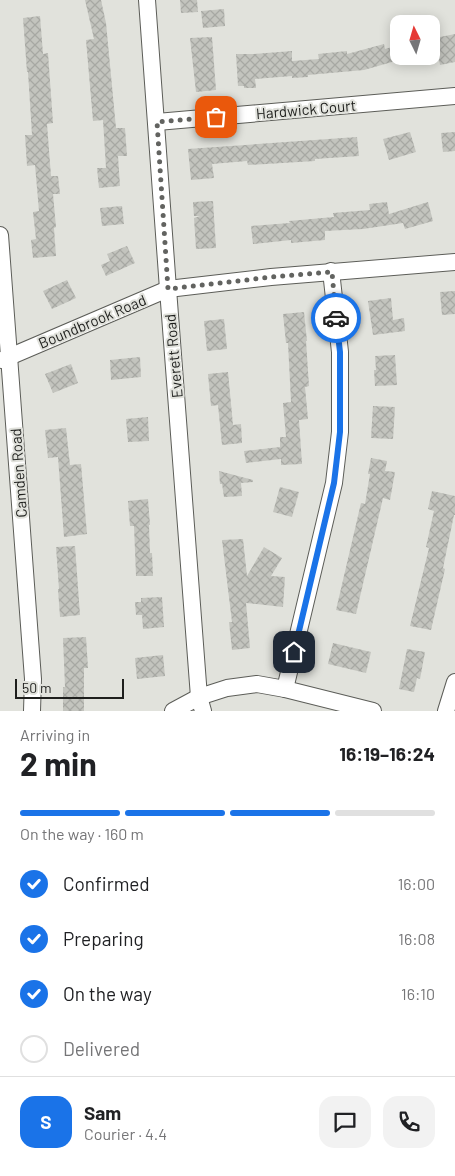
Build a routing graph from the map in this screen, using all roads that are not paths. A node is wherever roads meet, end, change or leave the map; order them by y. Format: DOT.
graph roads {
  1 [pos="148,0"];
  2 [pos="455,96"];
  3 [pos="157,122"];
  4 [pos="0,235"];
  5 [pos="455,262"];
  6 [pos="332,272"];
  7 [pos="168,289"];
  8 [pos="5,359"];
  9 [pos="455,682"];
  10 [pos="285,689"];
  11 [pos="201,704"];
  12 [pos="32,711"];
  13 [pos="173,711"];
  14 [pos="373,711"];
  15 [pos="446,711"];
  1 -- 3 [label="street, Everett Road"];
  2 -- 3 [label="street, Hardwick Court"];
  3 -- 7 [label="street, Everett Road"];
  4 -- 8 [label="street, Camden Road"];
  5 -- 6 [label="street, Boundbrook Road"];
  6 -- 7 [label="street, Boundbrook Road"];
  6 -- 10 [label="street"];
  7 -- 8 [label="street, Boundbrook Road"];
  7 -- 11 [label="street, Everett Road"];
  8 -- 12 [label="street, Camden Road"];
  9 -- 15 [label="street"];
  10 -- 11 [label="street"];
  10 -- 14 [label="street"];
  11 -- 13 [label="street"];
}
